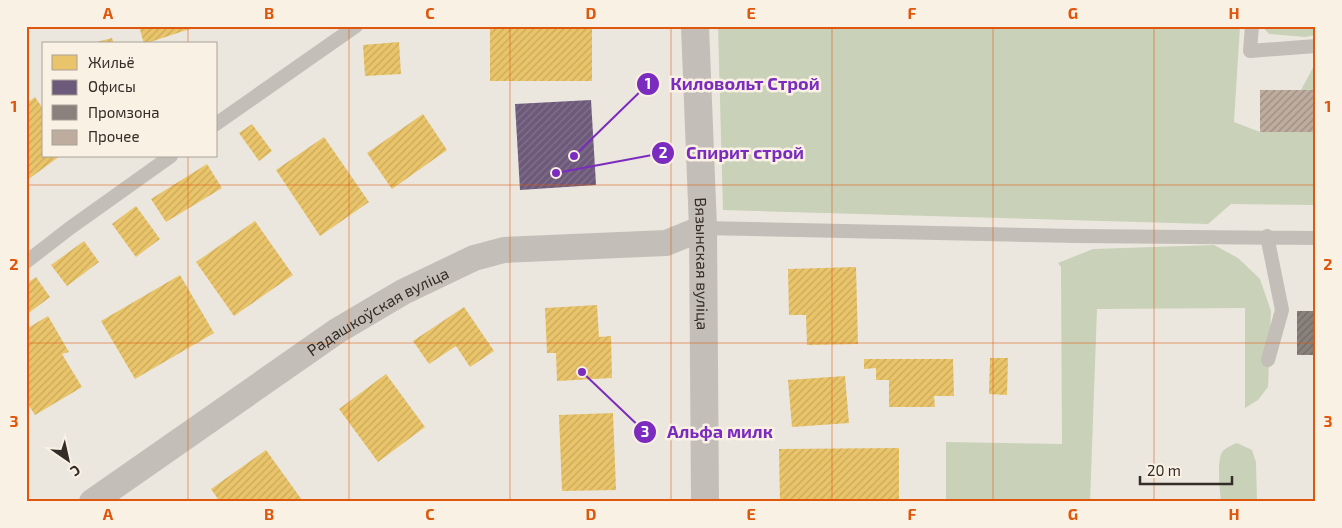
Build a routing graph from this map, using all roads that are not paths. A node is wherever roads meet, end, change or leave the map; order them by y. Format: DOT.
graph roads {
  1 [pos="356,26"];
  2 [pos="696,26"];
  3 [pos="1252,26"];
  4 [pos="1316,46"];
  5 [pos="218,123"];
  6 [pos="167,158"];
  7 [pos="703,228"];
  8 [pos="1267,236"];
  9 [pos="1316,238"];
  10 [pos="26,262"];
  11 [pos="1268,360"];
  12 [pos="92,502"];
  13 [pos="705,502"];
  1 -- 5 [label="lane"];
  2 -- 7 [label="street, Вязынская вуліца"];
  3 -- 4 [label="lane"];
  6 -- 10 [label="lane"];
  7 -- 8 [label="lane"];
  7 -- 12 [label="street, Радашкоўская вуліца"];
  7 -- 13 [label="street, Вязынская вуліца"];
  8 -- 9 [label="lane"];
  8 -- 11 [label="lane"];
}
